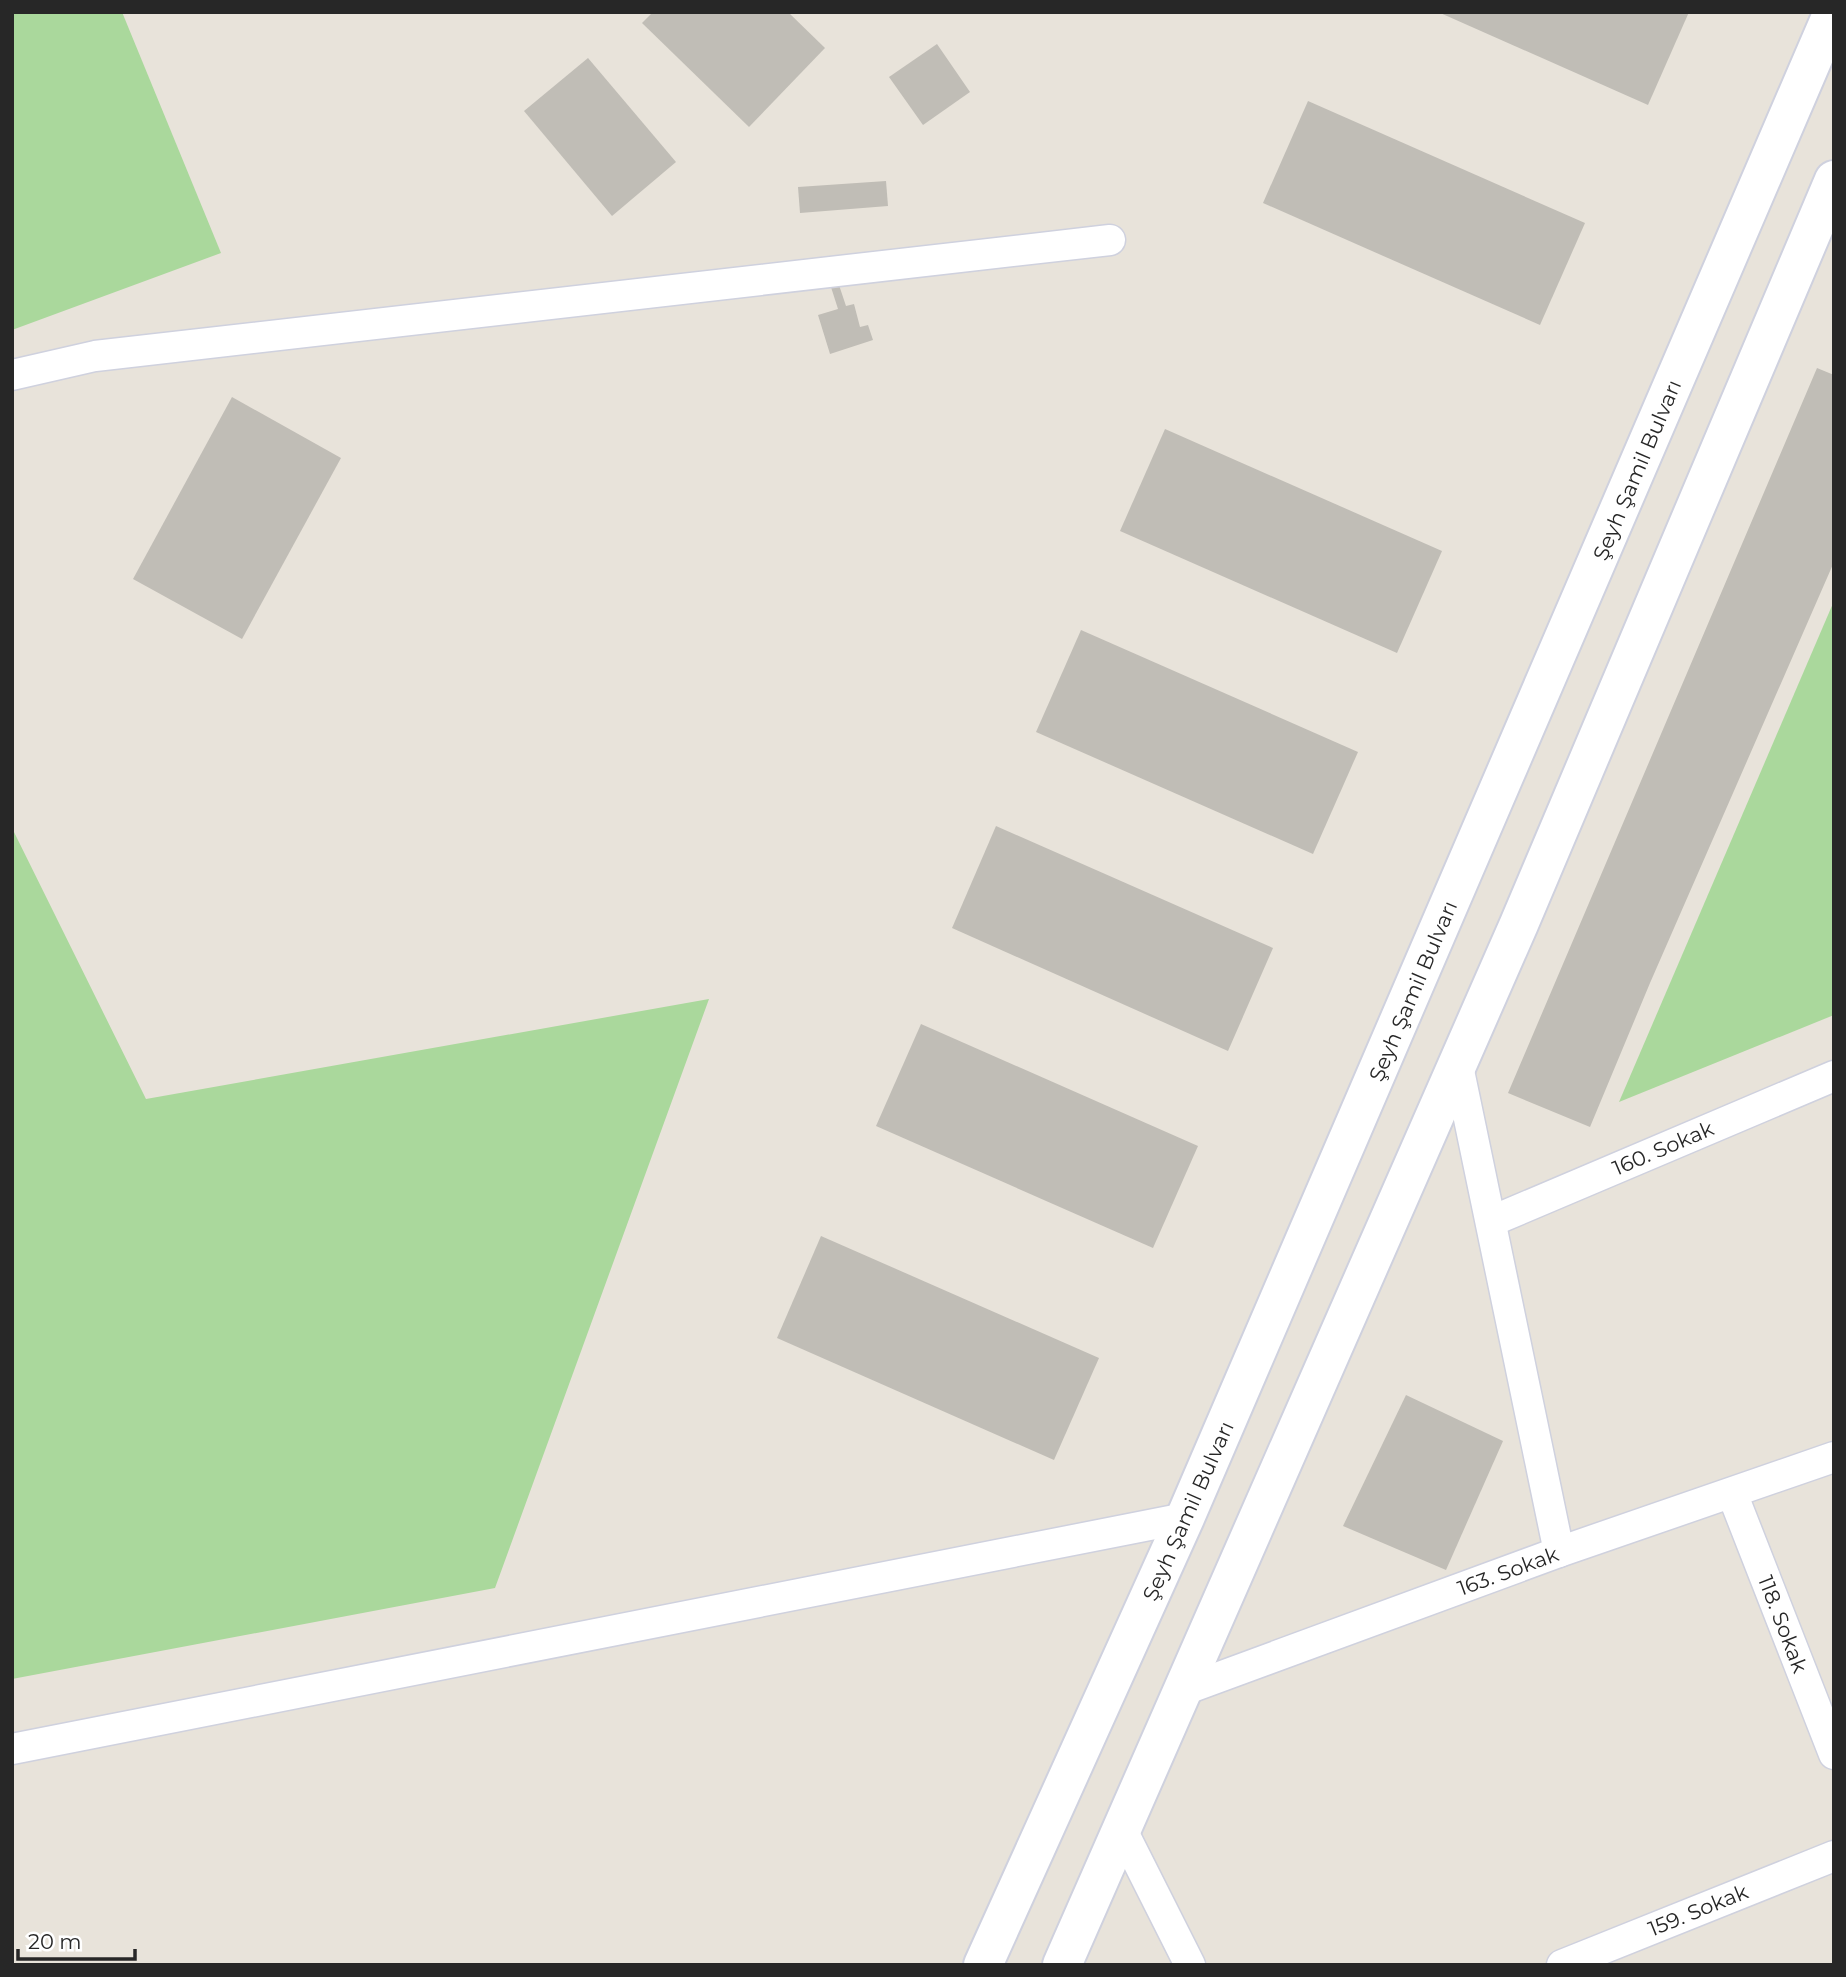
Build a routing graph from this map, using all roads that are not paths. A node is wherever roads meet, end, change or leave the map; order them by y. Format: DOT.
graph roads {
  1 [pos="1833,12"];
  2 [pos="1834,180"];
  3 [pos="1110,240"];
  4 [pos="12,375"];
  5 [pos="1457,1061"];
  6 [pos="1834,1076"];
  7 [pos="1492,1221"];
  8 [pos="1834,1457"];
  9 [pos="1732,1493"];
  10 [pos="1185,1518"];
  11 [pos="1559,1552"];
  12 [pos="1184,1690"];
  13 [pos="12,1749"];
  14 [pos="1834,1754"];
  15 [pos="1122,1830"];
  16 [pos="1834,1856"];
  17 [pos="983,1965"];
  18 [pos="1062,1965"];
  19 [pos="1189,1965"];
  20 [pos="1562,1965"];
  1 -- 10 [label="main road, Şeyh Şamil Bulvarı"];
  2 -- 5 [label="main road"];
  3 -- 4 [label="street"];
  5 -- 7 [label="street"];
  5 -- 12 [label="main road"];
  6 -- 7 [label="street, 160. Sokak"];
  7 -- 11 [label="street"];
  8 -- 9 [label="street, 163. Sokak"];
  9 -- 11 [label="street, 163. Sokak"];
  9 -- 14 [label="street, 118. Sokak"];
  10 -- 13 [label="street"];
  10 -- 17 [label="main road, Şeyh Şamil Bulvarı"];
  11 -- 12 [label="street, 163. Sokak"];
  12 -- 15 [label="main road"];
  15 -- 18 [label="main road"];
  15 -- 19 [label="street"];
  16 -- 20 [label="street, 159. Sokak"];
}
